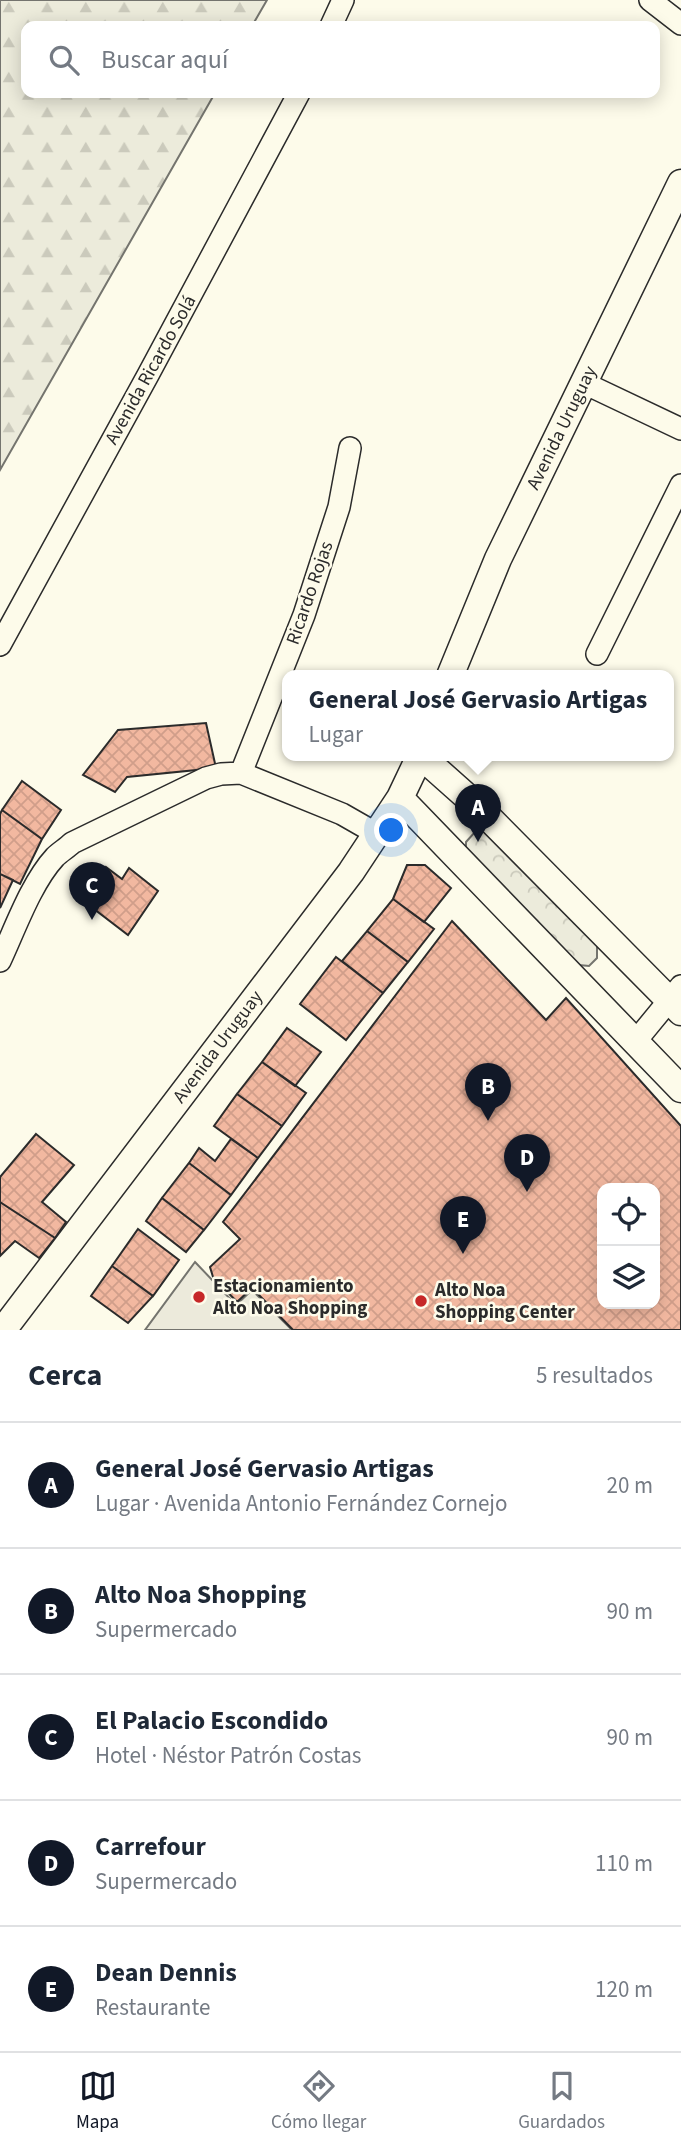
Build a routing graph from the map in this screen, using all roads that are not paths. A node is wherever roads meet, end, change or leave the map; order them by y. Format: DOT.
graph roads {
  1 [pos="343,0"];
  2 [pos="650,0"];
  3 [pos="333,21"];
  4 [pos="681,24"];
  5 [pos="296,98"];
  6 [pos="681,183"];
  7 [pos="584,383"];
  8 [pos="681,429"];
  9 [pos="350,448"];
  10 [pos="681,485"];
  11 [pos="0,645"];
  12 [pos="597,654"];
  13 [pos="282,670"];
  14 [pos="282,670"];
  15 [pos="452,670"];
  16 [pos="418,761"];
  17 [pos="426,761"];
  18 [pos="241,773"];
  19 [pos="400,798"];
  20 [pos="377,834"];
  21 [pos="0,961"];
  22 [pos="677,1000"];
  23 [pos="635,1042"];
  24 [pos="681,1089"];
  25 [pos="3,1330"];
  1 -- 3 [label="street"];
  2 -- 4 [label="street"];
  5 -- 11 [label="street, Avenida Ricardo Solá"];
  6 -- 7 [label="street, Avenida Uruguay"];
  7 -- 8 [label="street"];
  7 -- 15 [label="street, Avenida Uruguay"];
  9 -- 14 [label="street, Ricardo Rojas"];
  10 -- 12 [label="street"];
  13 -- 18 [label="street, Ricardo Rojas"];
  16 -- 19 [label="street, Avenida Uruguay"];
  17 -- 22 [label="street"];
  18 -- 20 [label="street"];
  18 -- 21 [label="street"];
  19 -- 20 [label="street, Avenida Uruguay"];
  19 -- 23 [label="street"];
  20 -- 25 [label="street, Avenida Uruguay"];
  22 -- 23 [label="street"];
  23 -- 24 [label="street"];
}
